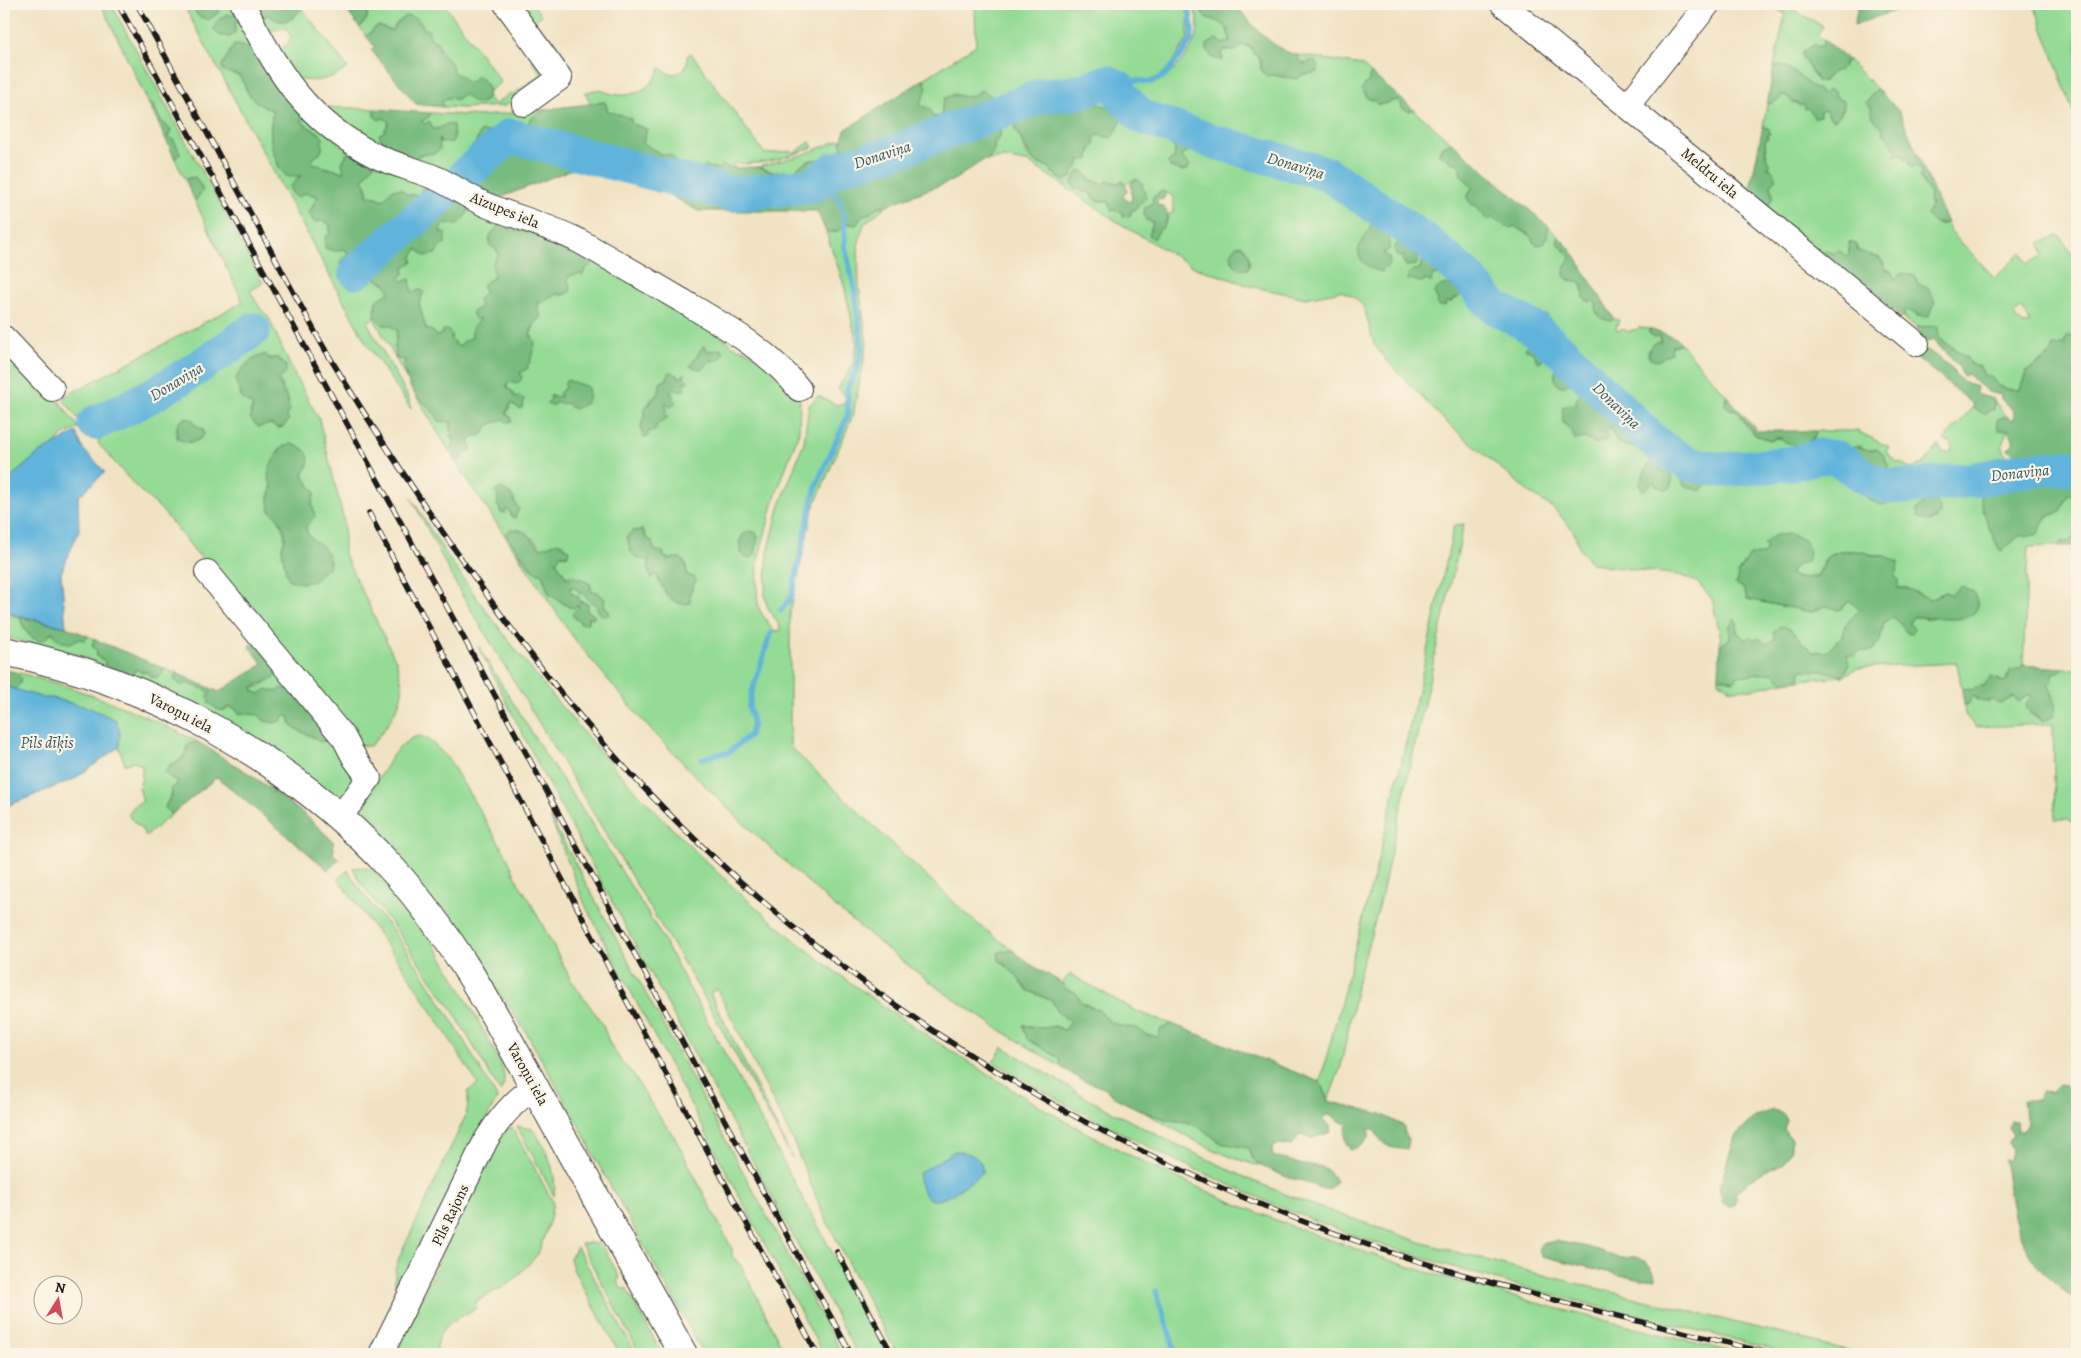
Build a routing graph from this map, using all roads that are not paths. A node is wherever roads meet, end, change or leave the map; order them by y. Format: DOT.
graph roads {
  1 [pos="243,4"];
  2 [pos="506,4"];
  3 [pos="1503,4"];
  4 [pos="1708,4"];
  5 [pos="524,104"];
  6 [pos="1628,105"];
  7 [pos="4,338"];
  8 [pos="1917,344"];
  9 [pos="52,389"];
  10 [pos="799,389"];
  11 [pos="207,572"];
  12 [pos="4,651"];
  13 [pos="339,817"];
  14 [pos="535,1087"];
  15 [pos="381,1354"];
  16 [pos="683,1354"];
  1 -- 10 [label="street, Aizupes iela"];
  2 -- 5 [label="street"];
  3 -- 6 [label="street, Meldru iela"];
  4 -- 6 [label="street"];
  6 -- 8 [label="street, Meldru iela"];
  7 -- 9 [label="street"];
  11 -- 13 [label="street"];
  12 -- 13 [label="highway, Varoņu iela"];
  13 -- 14 [label="highway, Varoņu iela"];
  14 -- 15 [label="street, Pils Rajons"];
  14 -- 16 [label="highway, Varoņu iela"];
}
